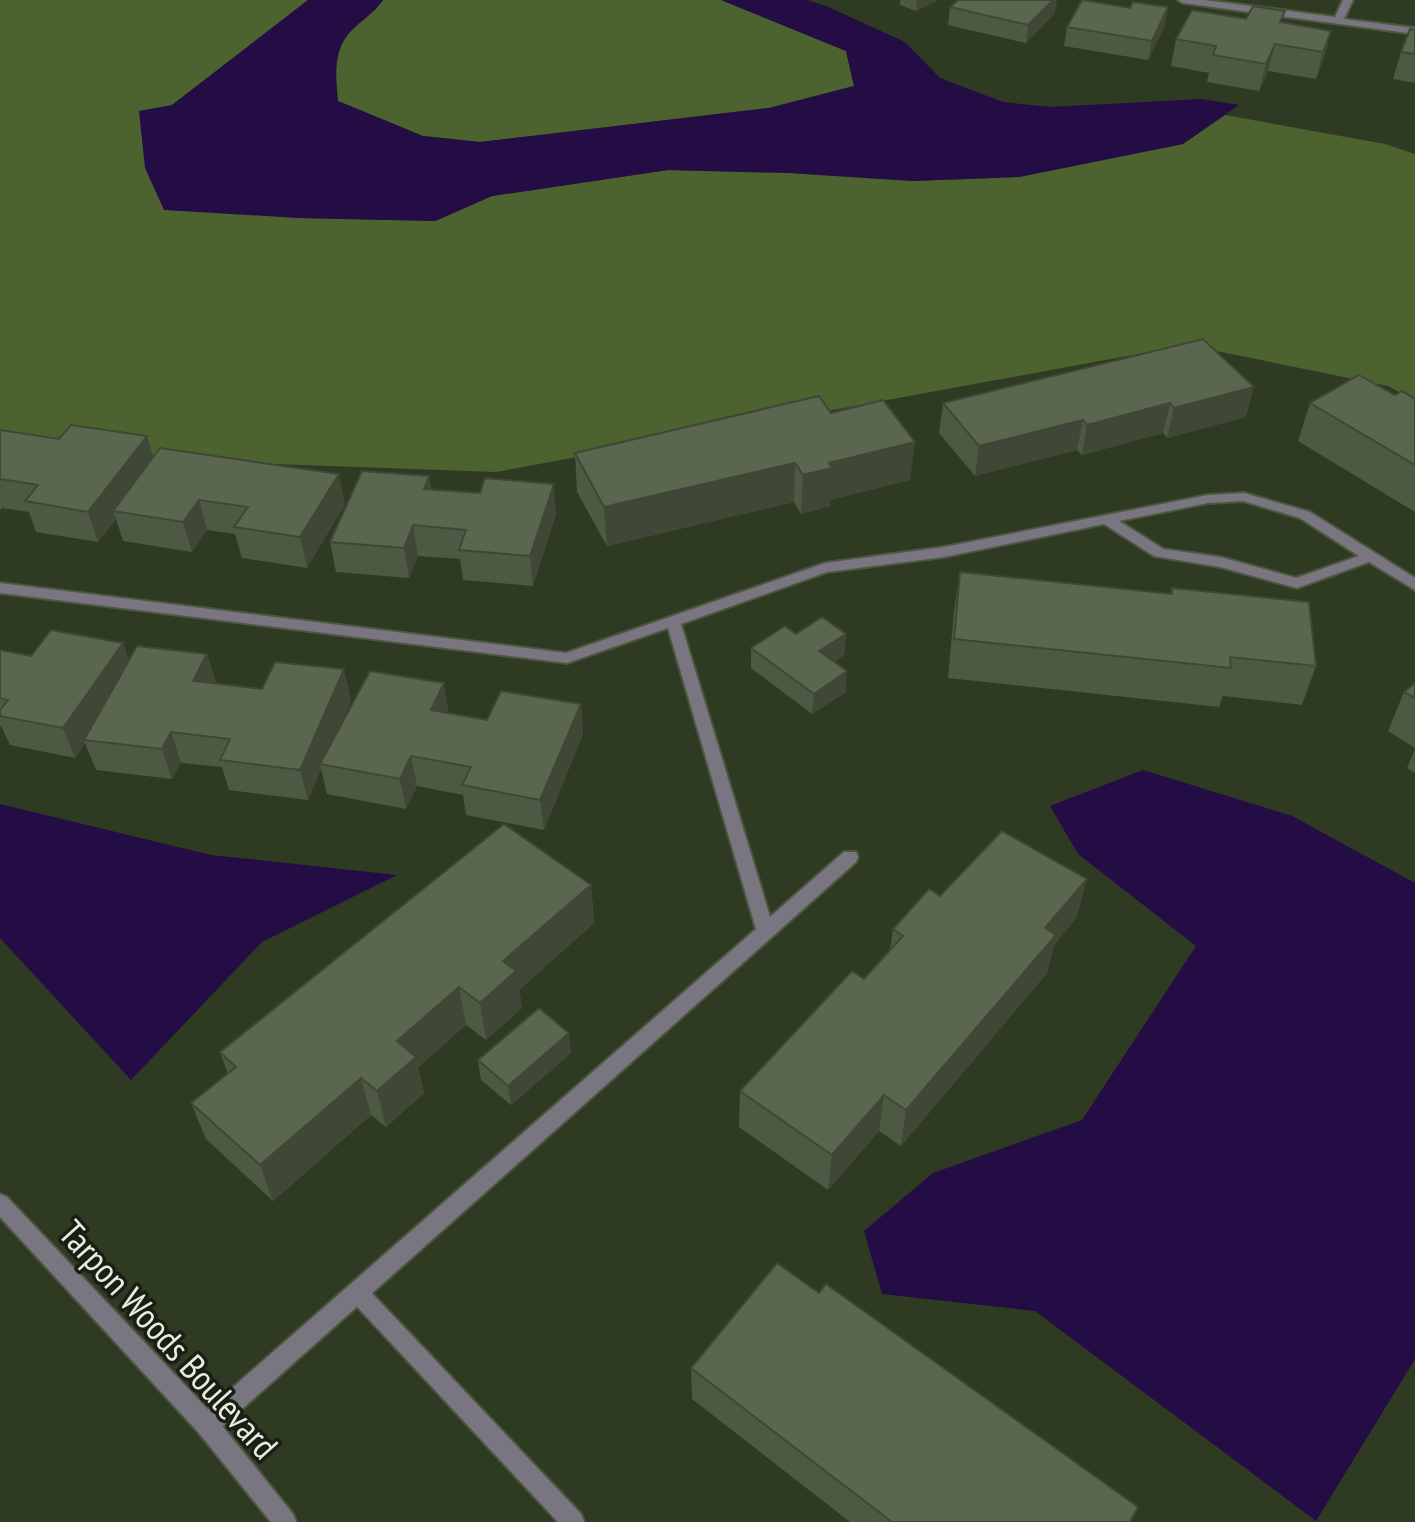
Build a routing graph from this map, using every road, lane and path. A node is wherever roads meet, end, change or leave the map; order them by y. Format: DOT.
graph roads {
  1 [pos="1183,0"];
  2 [pos="1348,0"];
  3 [pos="1339,20"];
  4 [pos="1415,31"];
  5 [pos="1107,520"];
  6 [pos="1370,557"];
  7 [pos="1415,585"];
  8 [pos="0,588"];
  9 [pos="673,621"];
  10 [pos="850,857"];
  11 [pos="766,932"];
  12 [pos="0,1203"];
  13 [pos="357,1292"];
  14 [pos="207,1425"];
  15 [pos="285,1522"];
  16 [pos="573,1522"];
  1 -- 3 [label="street"];
  2 -- 3 [label="street"];
  3 -- 4 [label="street"];
  5 -- 6 [label="street"];
  5 -- 6 [label="street"];
  5 -- 9 [label="street"];
  6 -- 7 [label="street"];
  8 -- 9 [label="street"];
  9 -- 11 [label="street"];
  10 -- 11 [label="street"];
  11 -- 13 [label="street"];
  12 -- 14 [label="street, Tarpon Woods Boulevard"];
  13 -- 14 [label="street"];
  13 -- 16 [label="street"];
  14 -- 15 [label="street, Tarpon Woods Boulevard"];
}
